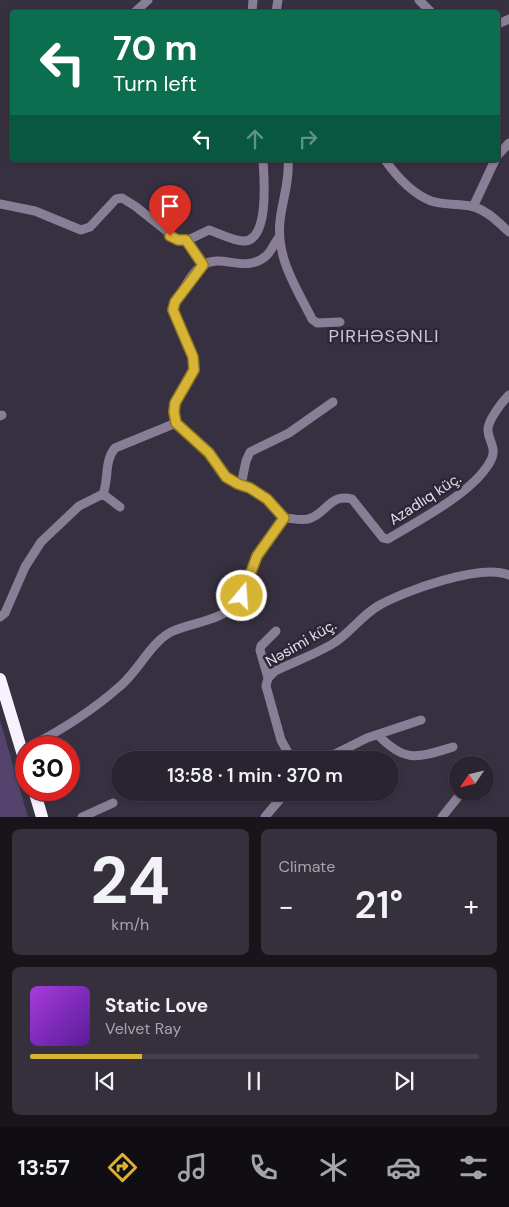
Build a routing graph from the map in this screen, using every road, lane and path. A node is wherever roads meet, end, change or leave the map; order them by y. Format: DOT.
graph roads {
  1 [pos="148,0"];
  2 [pos="419,0"];
  3 [pos="137,10"];
  4 [pos="428,10"];
  5 [pos="509,143"];
  6 [pos="500,153"];
  7 [pos="263,162"];
  8 [pos="288,162"];
  9 [pos="386,162"];
  10 [pos="494,162"];
  11 [pos="0,204"];
  12 [pos="472,206"];
  13 [pos="509,232"];
  14 [pos="279,237"];
  15 [pos="186,240"];
  16 [pos="203,265"];
  17 [pos="340,322"];
  18 [pos="509,395"];
  19 [pos="334,402"];
  20 [pos="176,423"];
  21 [pos="242,485"];
  22 [pos="103,494"];
  23 [pos="120,507"];
  24 [pos="284,518"];
  25 [pos="509,575"];
  26 [pos="0,617"];
  27 [pos="276,631"];
  28 [pos="268,678"];
  29 [pos="0,679"];
  30 [pos="421,720"];
  31 [pos="378,734"];
  32 [pos="20,736"];
  33 [pos="48,736"];
  34 [pos="452,746"];
  35 [pos="287,751"];
  36 [pos="343,751"];
  37 [pos="37,801"];
  38 [pos="278,801"];
  39 [pos="455,801"];
  40 [pos="113,803"];
  41 [pos="42,817"];
  42 [pos="82,817"];
  43 [pos="265,817"];
  44 [pos="442,817"];
  1 -- 3 [label="street"];
  2 -- 4 [label="street"];
  5 -- 6 [label="street"];
  7 -- 15 [label="street"];
  8 -- 14 [label="street"];
  9 -- 12 [label="street"];
  10 -- 12 [label="street"];
  11 -- 15 [label="street"];
  12 -- 13 [label="street"];
  14 -- 16 [label="street"];
  14 -- 17 [label="street"];
  15 -- 16 [label="street"];
  16 -- 20 [label="street"];
  18 -- 24 [label="street, Azadlıq küç."];
  19 -- 21 [label="street"];
  20 -- 21 [label="street"];
  20 -- 22 [label="street"];
  21 -- 24 [label="street"];
  22 -- 23 [label="street"];
  22 -- 26 [label="street"];
  24 -- 33 [label="street"];
  25 -- 28 [label="street, Nəsimi küç."];
  27 -- 28 [label="street"];
  28 -- 35 [label="street, Nəsimi küç."];
  29 -- 32 [label="highway"];
  30 -- 31 [label="street"];
  31 -- 34 [label="street"];
  31 -- 36 [label="street"];
  37 -- 41 [label="highway"];
  38 -- 43 [label="street"];
  39 -- 44 [label="street"];
  40 -- 42 [label="street"];
}
